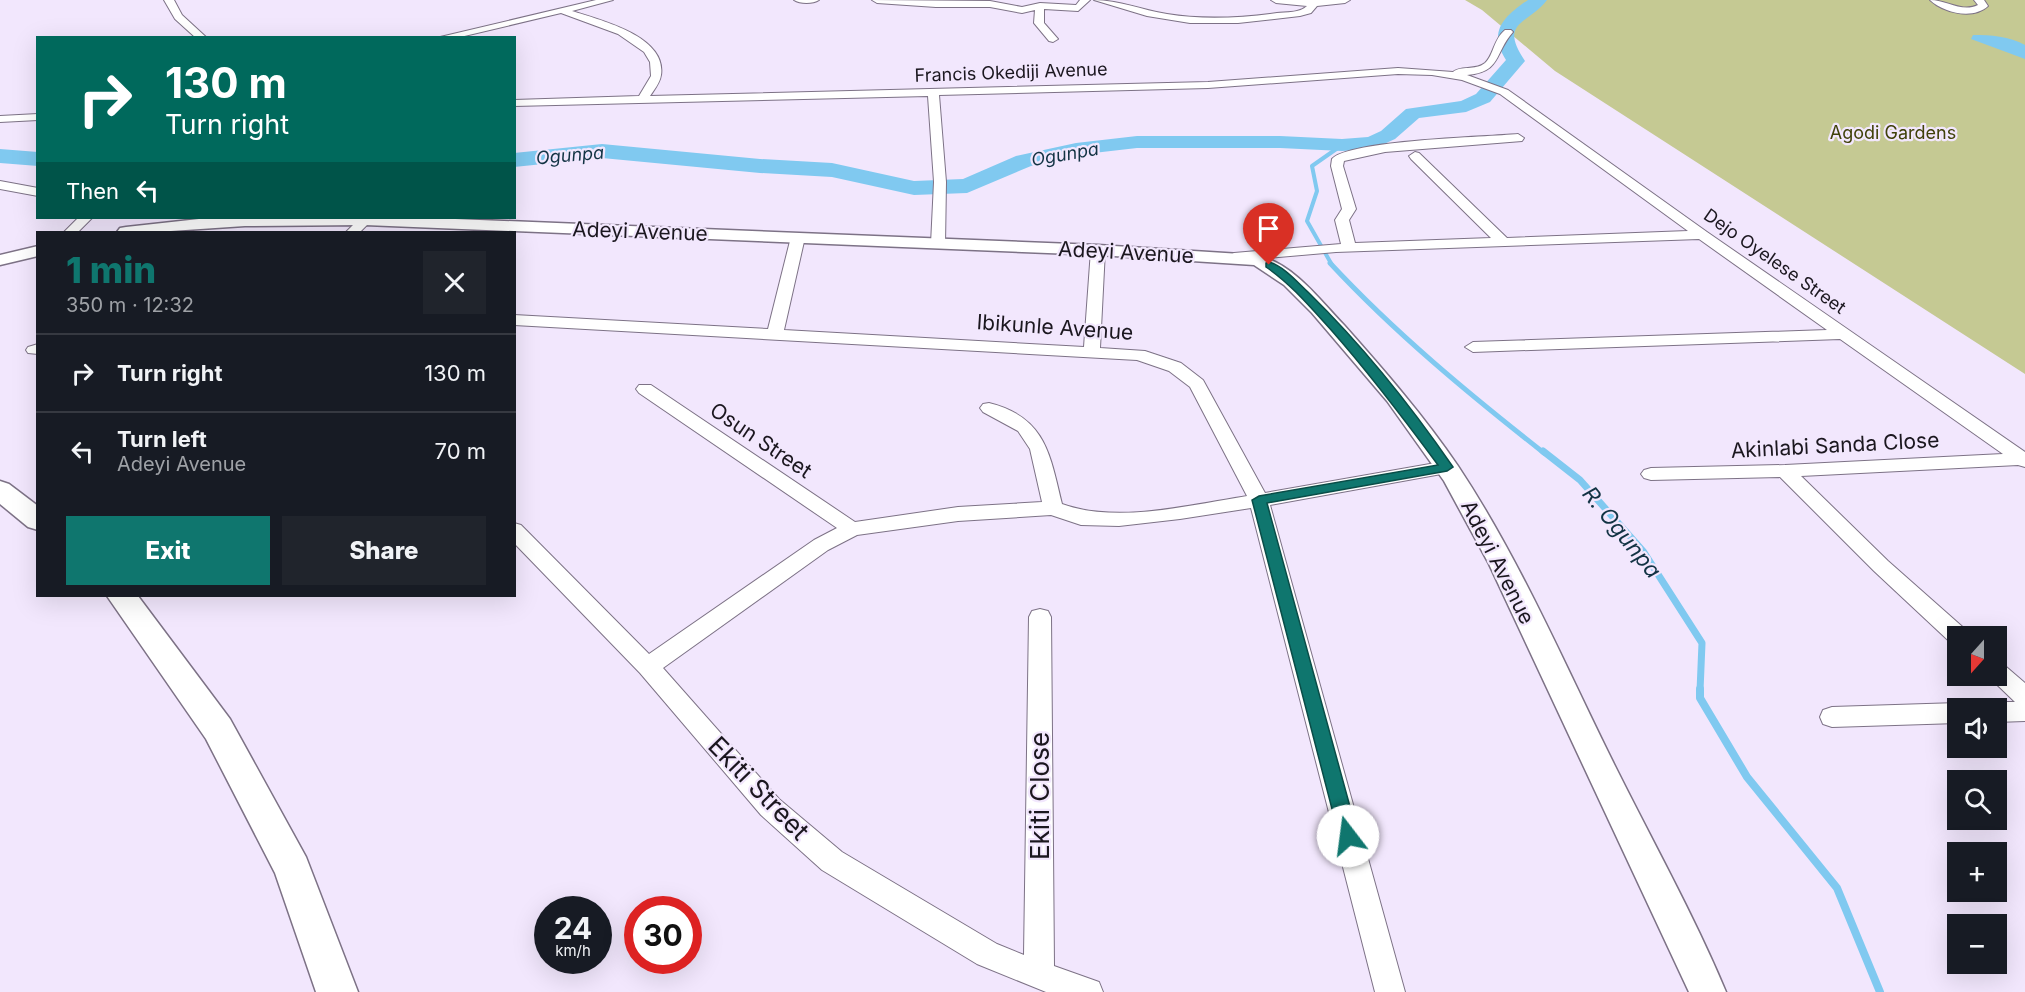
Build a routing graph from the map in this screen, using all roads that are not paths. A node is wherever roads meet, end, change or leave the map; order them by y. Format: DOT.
graph roads {
  1 [pos="169,0"];
  2 [pos="608,0"];
  3 [pos="799,0"];
  4 [pos="814,0"];
  5 [pos="877,0"];
  6 [pos="1085,0"];
  7 [pos="1099,0"];
  8 [pos="1276,0"];
  9 [pos="1345,0"];
  10 [pos="1935,0"];
  11 [pos="1979,0"];
  12 [pos="1314,4"];
  13 [pos="1040,6"];
  14 [pos="560,10"];
  15 [pos="1039,23"];
  16 [pos="1508,32"];
  17 [pos="200,36"];
  18 [pos="450,36"];
  19 [pos="1039,37"];
  20 [pos="1053,39"];
  21 [pos="1432,72"];
  22 [pos="933,92"];
  23 [pos="1504,92"];
  24 [pos="642,100"];
  25 [pos="516,104"];
  26 [pos="36,117"];
  27 [pos="0,118"];
  28 [pos="1518,138"];
  29 [pos="1415,156"];
  30 [pos="0,185"];
  31 [pos="36,192"];
  32 [pos="84,219"];
  33 [pos="359,226"];
  34 [pos="72,231"];
  35 [pos="133,231"];
  36 [pos="1702,235"];
  37 [pos="798,237"];
  38 [pos="1504,243"];
  39 [pos="938,244"];
  40 [pos="1343,248"];
  41 [pos="1098,250"];
  42 [pos="36,252"];
  43 [pos="1223,258"];
  44 [pos="0,261"];
  45 [pos="516,320"];
  46 [pos="775,334"];
  47 [pos="1846,334"];
  48 [pos="1473,347"];
  49 [pos="1092,352"];
  50 [pos="645,388"];
  51 [pos="989,408"];
  52 [pos="2023,460"];
  53 [pos="1447,467"];
  54 [pos="1785,471"];
  55 [pos="1651,474"];
  56 [pos="0,490"];
  57 [pos="1259,500"];
  58 [pos="1053,508"];
  59 [pos="36,519"];
  60 [pos="852,529"];
  61 [pos="516,532"];
  62 [pos="123,597"];
  63 [pos="1040,617"];
  64 [pos="1947,626"];
  65 [pos="648,667"];
  66 [pos="2007,681"];
  67 [pos="2025,697"];
  68 [pos="2007,711"];
  69 [pos="2025,711"];
  70 [pos="1947,713"];
  71 [pos="1832,717"];
  72 [pos="1039,975"];
  73 [pos="336,992"];
  74 [pos="1089,992"];
  75 [pos="1390,992"];
  76 [pos="1708,992"];
  1 -- 17 [label="street"];
  2 -- 14 [label="street"];
  3 -- 4 [label="street"];
  5 -- 13 [label="street"];
  6 -- 13 [label="street"];
  7 -- 12 [label="street"];
  8 -- 12 [label="street"];
  9 -- 12 [label="street"];
  10 -- 11 [label="street"];
  13 -- 15 [label="street"];
  14 -- 18 [label="street"];
  14 -- 24 [label="street"];
  15 -- 19 [label="street"];
  15 -- 20 [label="street"];
  16 -- 21 [label="street"];
  21 -- 22 [label="street, Francis Okediji Avenue"];
  21 -- 23 [label="street, Francis Okediji Avenue"];
  22 -- 24 [label="street, Francis Okediji Avenue"];
  22 -- 39 [label="street"];
  23 -- 36 [label="street, Dejo Oyelese Street"];
  24 -- 25 [label="street, Francis Okediji Avenue"];
  26 -- 27 [label="street"];
  28 -- 40 [label="street"];
  29 -- 38 [label="street"];
  30 -- 31 [label="street"];
  32 -- 34 [label="street"];
  33 -- 35 [label="street, Adeyi Avenue"];
  33 -- 37 [label="street, Adeyi Avenue"];
  36 -- 38 [label="street"];
  36 -- 47 [label="street, Dejo Oyelese Street"];
  37 -- 39 [label="street, Adeyi Avenue"];
  37 -- 46 [label="street"];
  38 -- 40 [label="street"];
  39 -- 41 [label="street, Adeyi Avenue"];
  40 -- 43 [label="street"];
  41 -- 43 [label="street, Adeyi Avenue"];
  41 -- 49 [label="street"];
  42 -- 44 [label="street"];
  43 -- 53 [label="street, Adeyi Avenue"];
  45 -- 46 [label="street, Ibikunle Avenue"];
  46 -- 49 [label="street, Ibikunle Avenue"];
  47 -- 48 [label="street"];
  47 -- 52 [label="street, Dejo Oyelese Street"];
  49 -- 57 [label="street, Ibikunle Avenue"];
  50 -- 60 [label="street, Osun Street"];
  51 -- 58 [label="street"];
  52 -- 54 [label="street, Akinlabi Sanda Close"];
  53 -- 57 [label="street"];
  53 -- 76 [label="street, Adeyi Avenue"];
  54 -- 55 [label="street, Akinlabi Sanda Close"];
  54 -- 64 [label="street"];
  56 -- 59 [label="main road"];
  57 -- 58 [label="street"];
  57 -- 75 [label="street, Ibikunle Avenue"];
  58 -- 60 [label="street"];
  60 -- 65 [label="street"];
  61 -- 65 [label="street, Ekiti Street"];
  62 -- 73 [label="main road"];
  63 -- 72 [label="street, Ekiti Close"];
  65 -- 72 [label="street, Ekiti Street"];
  66 -- 67 [label="street"];
  68 -- 69 [label="street"];
  70 -- 71 [label="street"];
  72 -- 74 [label="street, Ekiti Street"];
}
